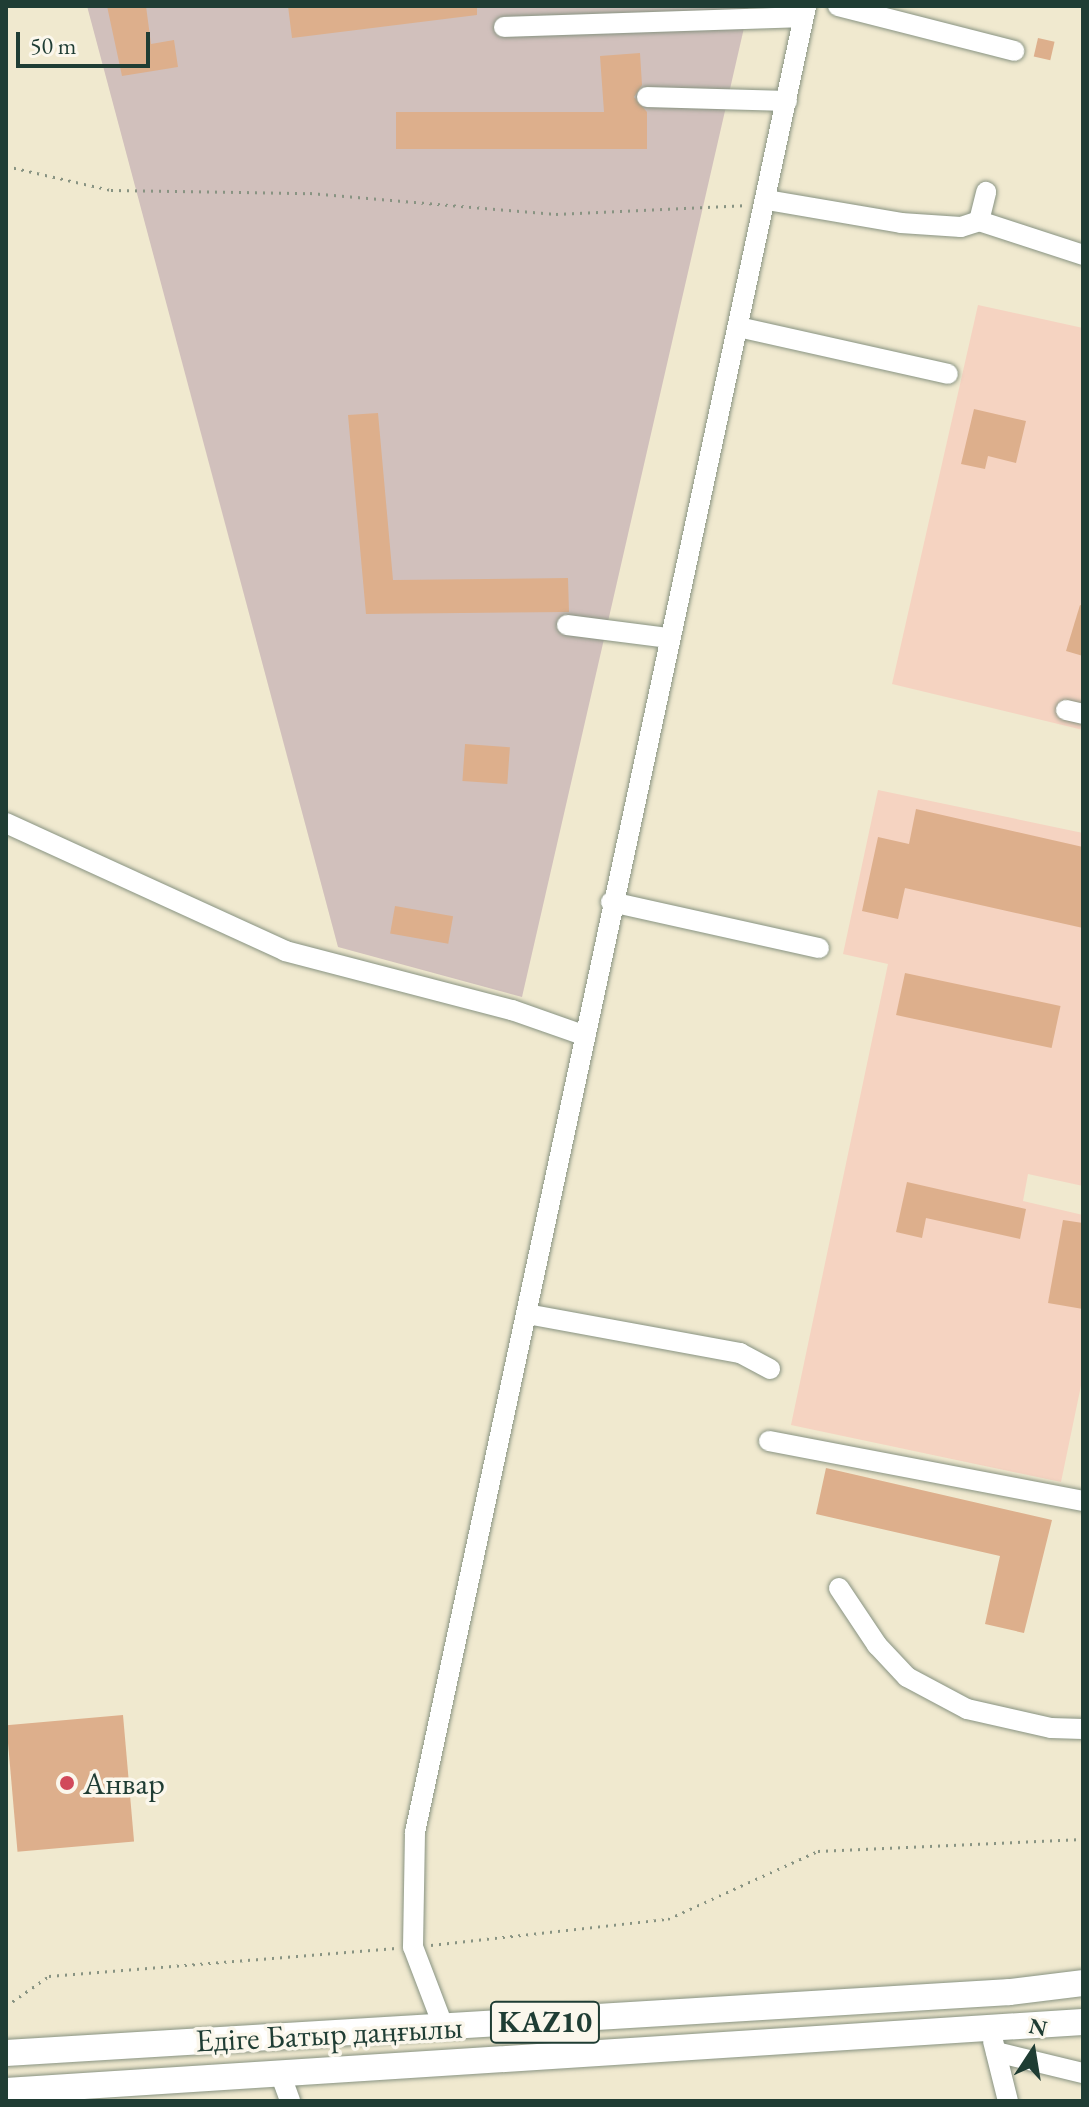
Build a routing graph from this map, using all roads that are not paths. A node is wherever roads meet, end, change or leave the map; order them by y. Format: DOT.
graph roads {
  1 [pos="838,6"];
  2 [pos="805,12"];
  3 [pos="504,27"];
  4 [pos="1014,51"];
  5 [pos="647,97"];
  6 [pos="787,101"];
  7 [pos="986,192"];
  8 [pos="767,200"];
  9 [pos="979,221"];
  10 [pos="1083,255"];
  11 [pos="738,327"];
  12 [pos="948,374"];
  13 [pos="567,625"];
  14 [pos="669,638"];
  15 [pos="6,823"];
  16 [pos="611,902"];
  17 [pos="819,948"];
  18 [pos="586,1036"];
  19 [pos="527,1314"];
  20 [pos="770,1369"];
  21 [pos="769,1441"];
  22 [pos="1083,1501"];
  23 [pos="839,1588"];
  24 [pos="1083,1729"];
  25 [pos="1083,1983"];
  26 [pos="1083,2022"];
  27 [pos="989,2026"];
  28 [pos="444,2028"];
  29 [pos="996,2052"];
  30 [pos="6,2053"];
  31 [pos="280,2073"];
  32 [pos="1083,2073"];
  33 [pos="6,2091"];
  34 [pos="290,2101"];
  35 [pos="1008,2101"];
  1 -- 4 [label="street"];
  2 -- 3 [label="street"];
  2 -- 6 [label="street"];
  5 -- 6 [label="street"];
  6 -- 8 [label="street"];
  7 -- 9 [label="street"];
  8 -- 9 [label="street"];
  8 -- 11 [label="street"];
  9 -- 10 [label="street"];
  11 -- 12 [label="street"];
  11 -- 14 [label="street"];
  13 -- 14 [label="street"];
  14 -- 16 [label="street"];
  15 -- 18 [label="street"];
  16 -- 17 [label="street"];
  16 -- 18 [label="street"];
  18 -- 19 [label="street"];
  19 -- 20 [label="street"];
  19 -- 28 [label="street"];
  21 -- 22 [label="street"];
  23 -- 24 [label="street"];
  25 -- 28 [label="main road, Едіге Батыр даңғылы / KAZ10"];
  26 -- 27 [label="main road, Едіге Батыр даңғылы / KAZ10"];
  27 -- 29 [label="street"];
  27 -- 31 [label="main road, Едіге Батыр даңғылы / KAZ10"];
  28 -- 30 [label="main road, Едіге Батыр даңғылы / KAZ10"];
  29 -- 32 [label="street"];
  29 -- 35 [label="street"];
  31 -- 33 [label="main road, Едіге Батыр даңғылы / KAZ10"];
  31 -- 34 [label="street"];
}
